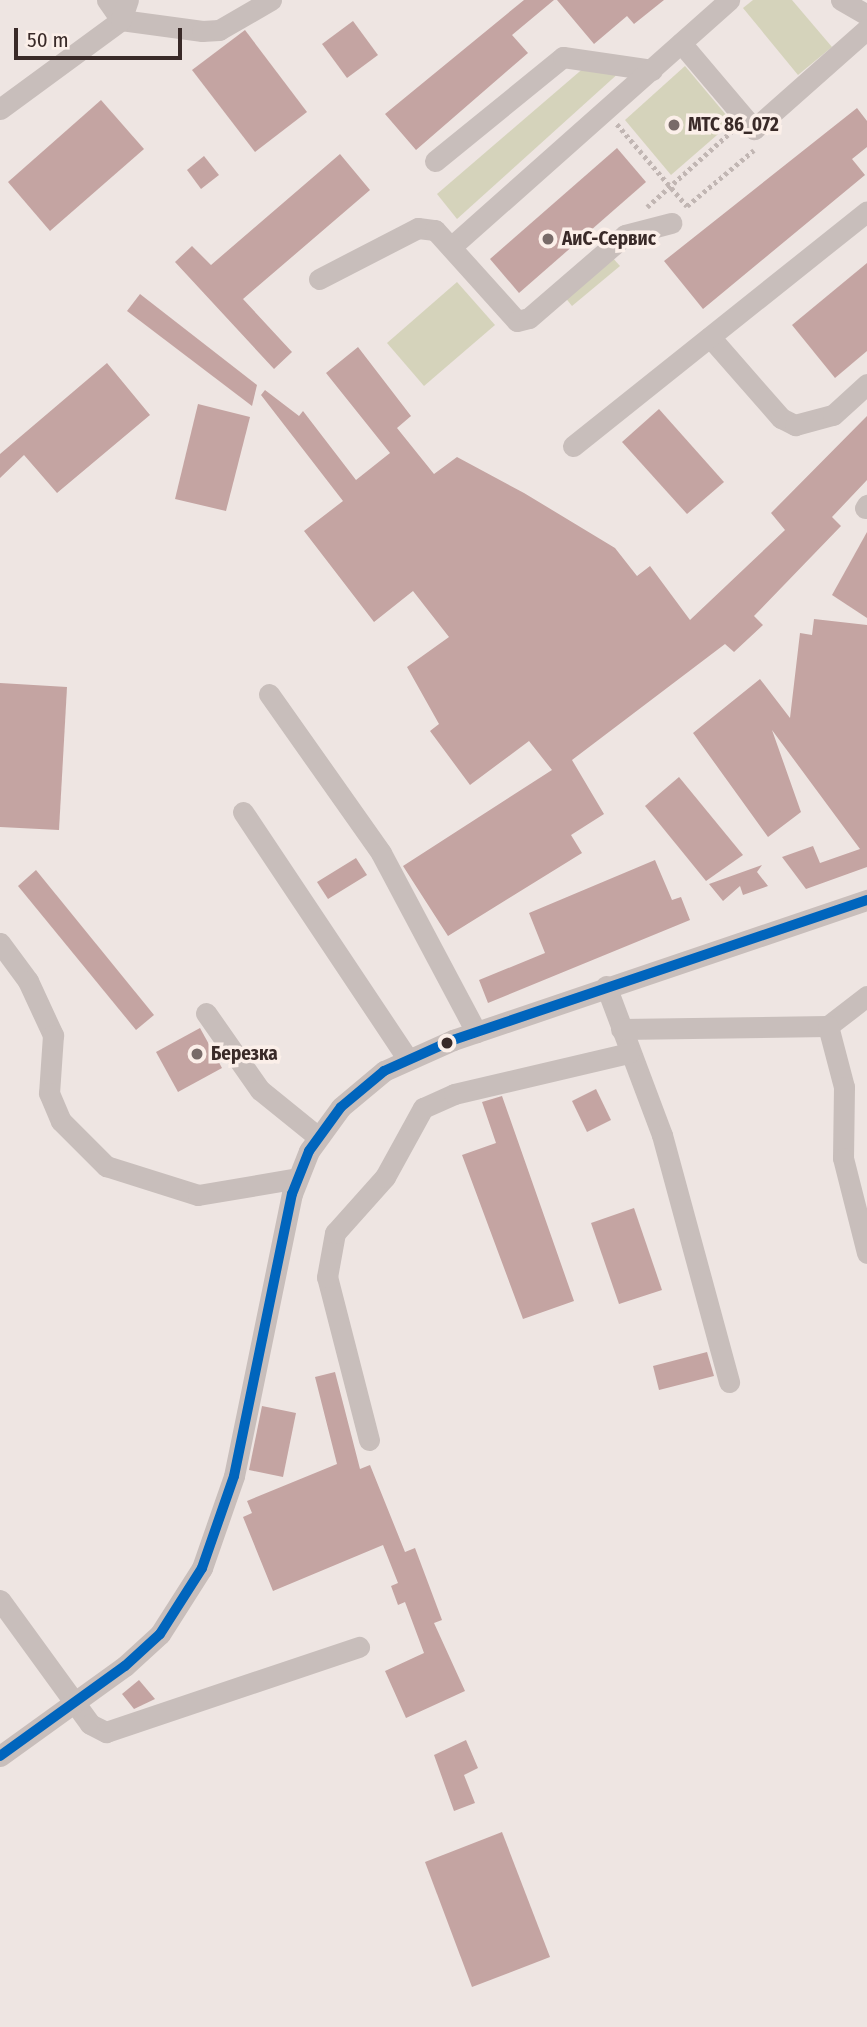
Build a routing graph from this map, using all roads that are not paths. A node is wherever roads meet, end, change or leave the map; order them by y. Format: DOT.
graph roads {
  1 [pos="107,0"];
  2 [pos="128,0"];
  3 [pos="271,0"];
  4 [pos="729,0"];
  5 [pos="841,0"];
  6 [pos="867,15"];
  7 [pos="121,20"];
  8 [pos="867,29"];
  9 [pos="681,43"];
  10 [pos="652,70"];
  11 [pos="0,109"];
  12 [pos="435,160"];
  13 [pos="867,211"];
  14 [pos="671,223"];
  15 [pos="451,247"];
  16 [pos="319,279"];
  17 [pos="709,337"];
  18 [pos="867,384"];
  19 [pos="573,446"];
  20 [pos="269,694"];
  21 [pos="243,812"];
  22 [pos="867,900"];
  23 [pos="0,943"];
  24 [pos="606,986"];
  25 [pos="867,996"];
  26 [pos="206,1013"];
  27 [pos="828,1026"];
  28 [pos="621,1029"];
  29 [pos="476,1032"];
  30 [pos="629,1053"];
  31 [pos="408,1059"];
  32 [pos="318,1137"];
  33 [pos="298,1178"];
  34 [pos="867,1252"];
  35 [pos="729,1382"];
  36 [pos="369,1440"];
  37 [pos="0,1600"];
  38 [pos="359,1647"];
  39 [pos="76,1704"];
  40 [pos="0,1756"];
  1 -- 7 [label="street"];
  2 -- 7 [label="street"];
  3 -- 7 [label="street"];
  4 -- 9 [label="street"];
  5 -- 6 [label="street"];
  7 -- 11 [label="street"];
  8 -- 9 [label="street"];
  9 -- 10 [label="street"];
  10 -- 12 [label="street"];
  10 -- 15 [label="street"];
  13 -- 17 [label="street"];
  14 -- 15 [label="street"];
  15 -- 16 [label="street"];
  17 -- 18 [label="street"];
  17 -- 19 [label="street"];
  20 -- 29 [label="street"];
  21 -- 31 [label="street"];
  22 -- 24 [label="street"];
  23 -- 33 [label="street"];
  24 -- 28 [label="street"];
  24 -- 29 [label="street"];
  25 -- 27 [label="street"];
  26 -- 32 [label="street"];
  27 -- 28 [label="street"];
  27 -- 34 [label="street"];
  28 -- 30 [label="street"];
  29 -- 31 [label="street"];
  30 -- 35 [label="street"];
  30 -- 36 [label="street"];
  31 -- 32 [label="street"];
  32 -- 33 [label="street"];
  33 -- 39 [label="street"];
  37 -- 39 [label="street"];
  38 -- 39 [label="street"];
  39 -- 40 [label="street"];
}
